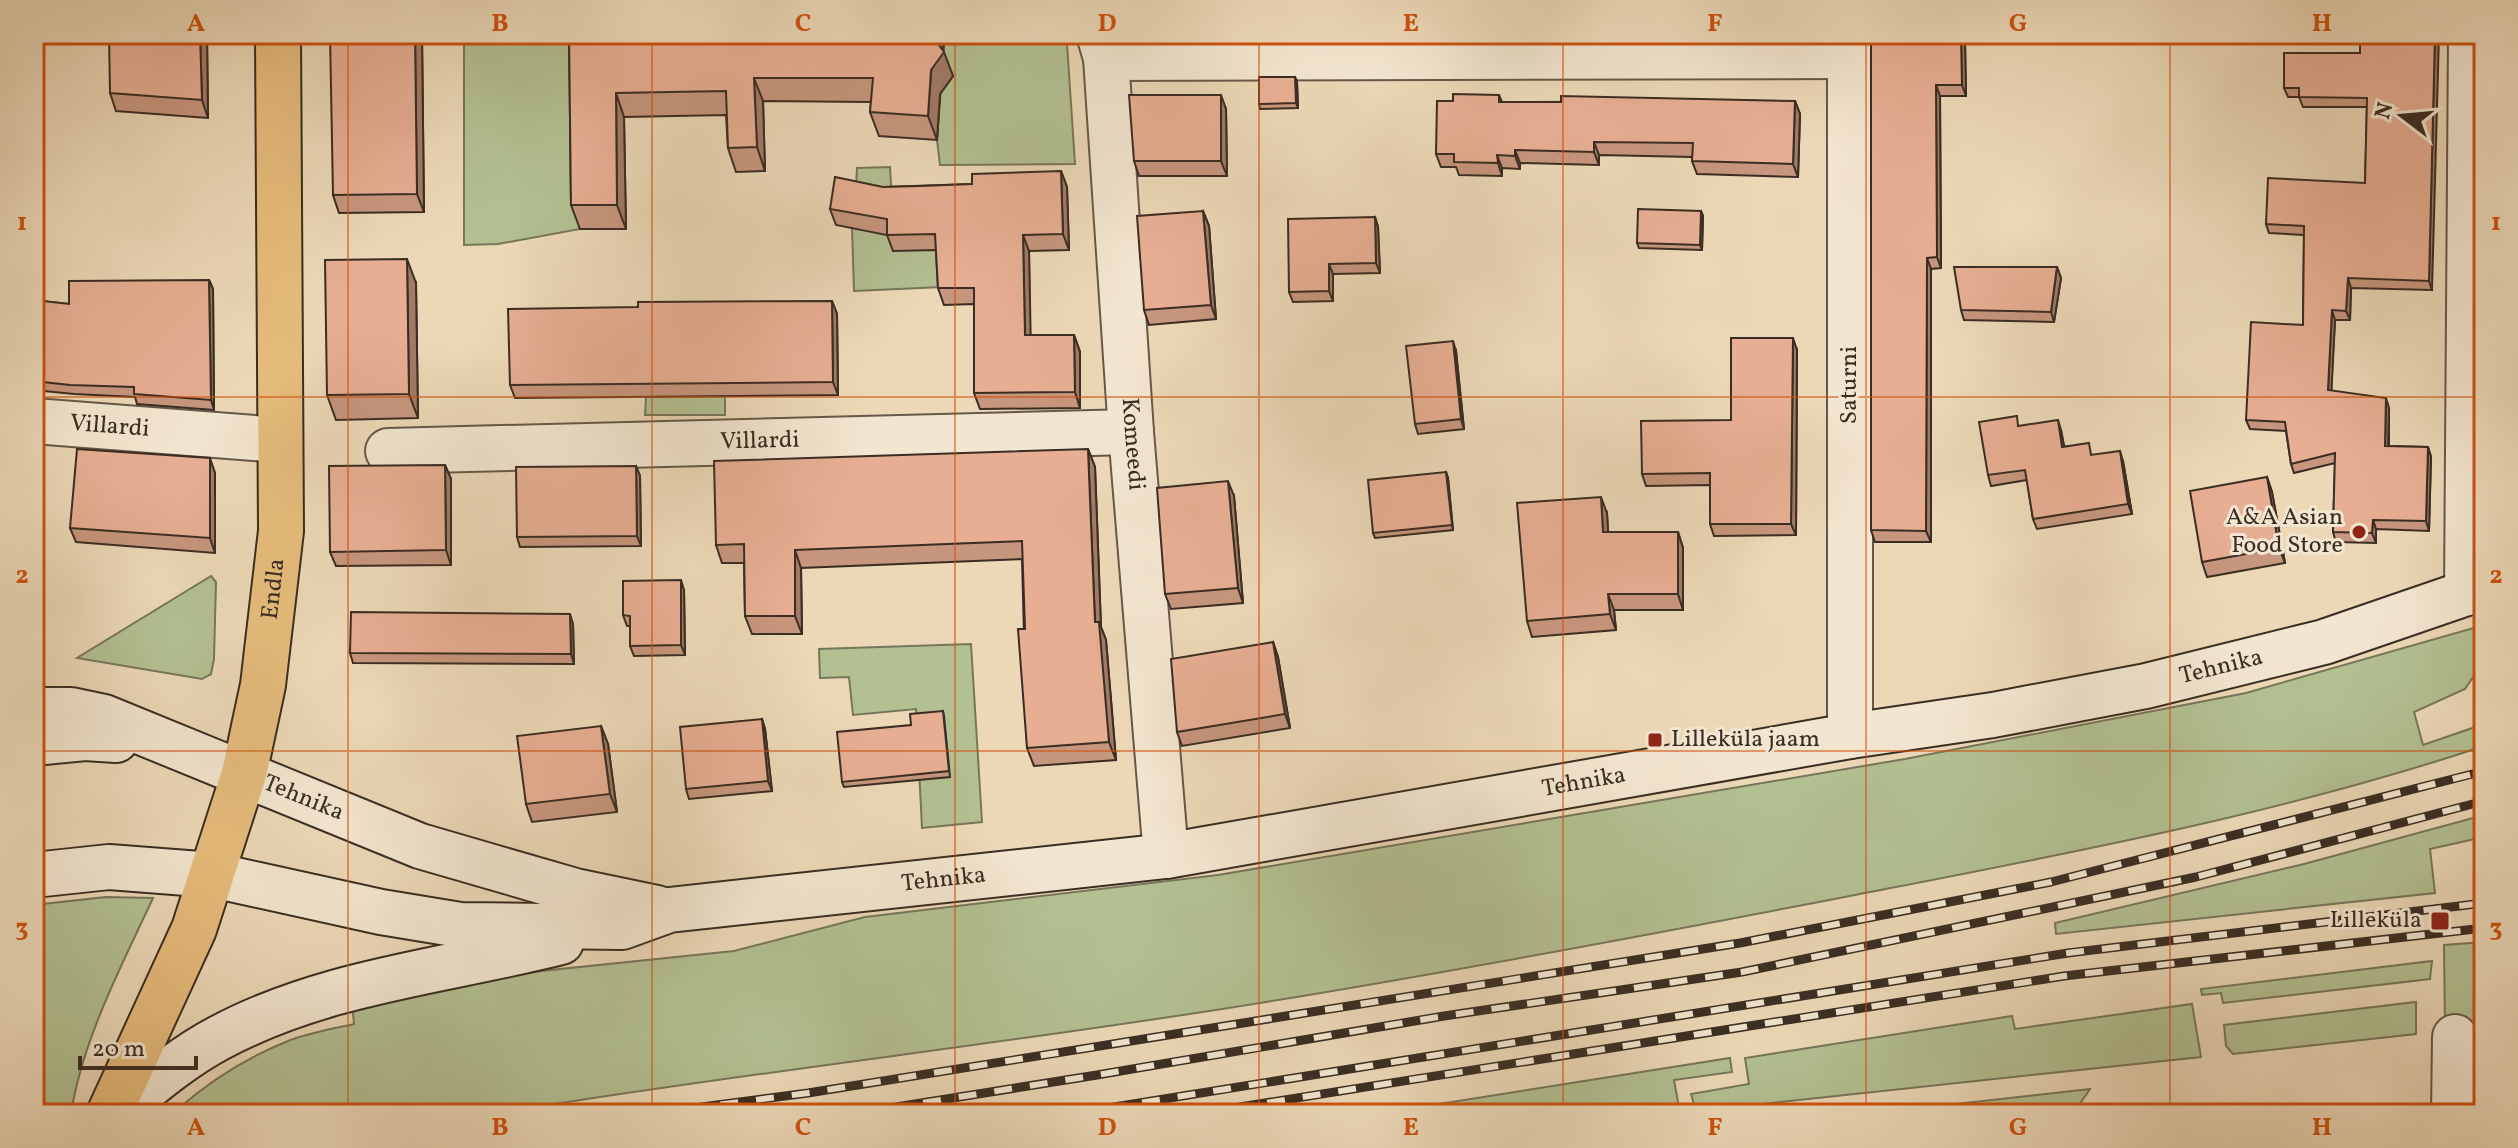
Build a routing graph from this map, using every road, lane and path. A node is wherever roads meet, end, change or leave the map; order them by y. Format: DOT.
graph roads {
  1 [pos="278,34"];
  2 [pos="2471,34"];
  3 [pos="1849,45"];
  4 [pos="1102,46"];
  5 [pos="34,421"];
  6 [pos="1131,432"];
  7 [pos="280,440"];
  8 [pos="388,451"];
  9 [pos="2476,590"];
  10 [pos="34,710"];
  11 [pos="1850,736"];
  12 [pos="34,743"];
  13 [pos="174,745"];
  14 [pos="244,774"];
  15 [pos="1166,856"];
  16 [pos="34,875"];
  17 [pos="213,875"];
  18 [pos="669,910"];
  19 [pos="622,927"];
  20 [pos="2455,1037"];
  21 [pos="112,1114"];
  22 [pos="2454,1114"];
  1 -- 7 [label="main road, Endla"];
  2 -- 9 [label="street"];
  3 -- 4 [label="street"];
  3 -- 11 [label="street, Saturni"];
  4 -- 6 [label="street, Komeedi"];
  5 -- 7 [label="street, Villardi"];
  6 -- 8 [label="street, Villardi"];
  6 -- 15 [label="street, Komeedi"];
  7 -- 14 [label="main road, Endla"];
  9 -- 11 [label="street, Tehnika"];
  10 -- 13 [label="street, Tehnika"];
  11 -- 15 [label="street, Tehnika"];
  12 -- 13 [label="street"];
  13 -- 14 [label="street, Tehnika"];
  14 -- 17 [label="main road, Endla"];
  14 -- 18 [label="street, Tehnika"];
  15 -- 18 [label="street, Tehnika"];
  16 -- 17 [label="street, Tehnika"];
  17 -- 19 [label="street, Tehnika"];
  17 -- 21 [label="main road, Endla"];
  18 -- 19 [label="street, Tehnika"];
  19 -- 21 [label="street"];
  20 -- 22 [label="street"];
}
